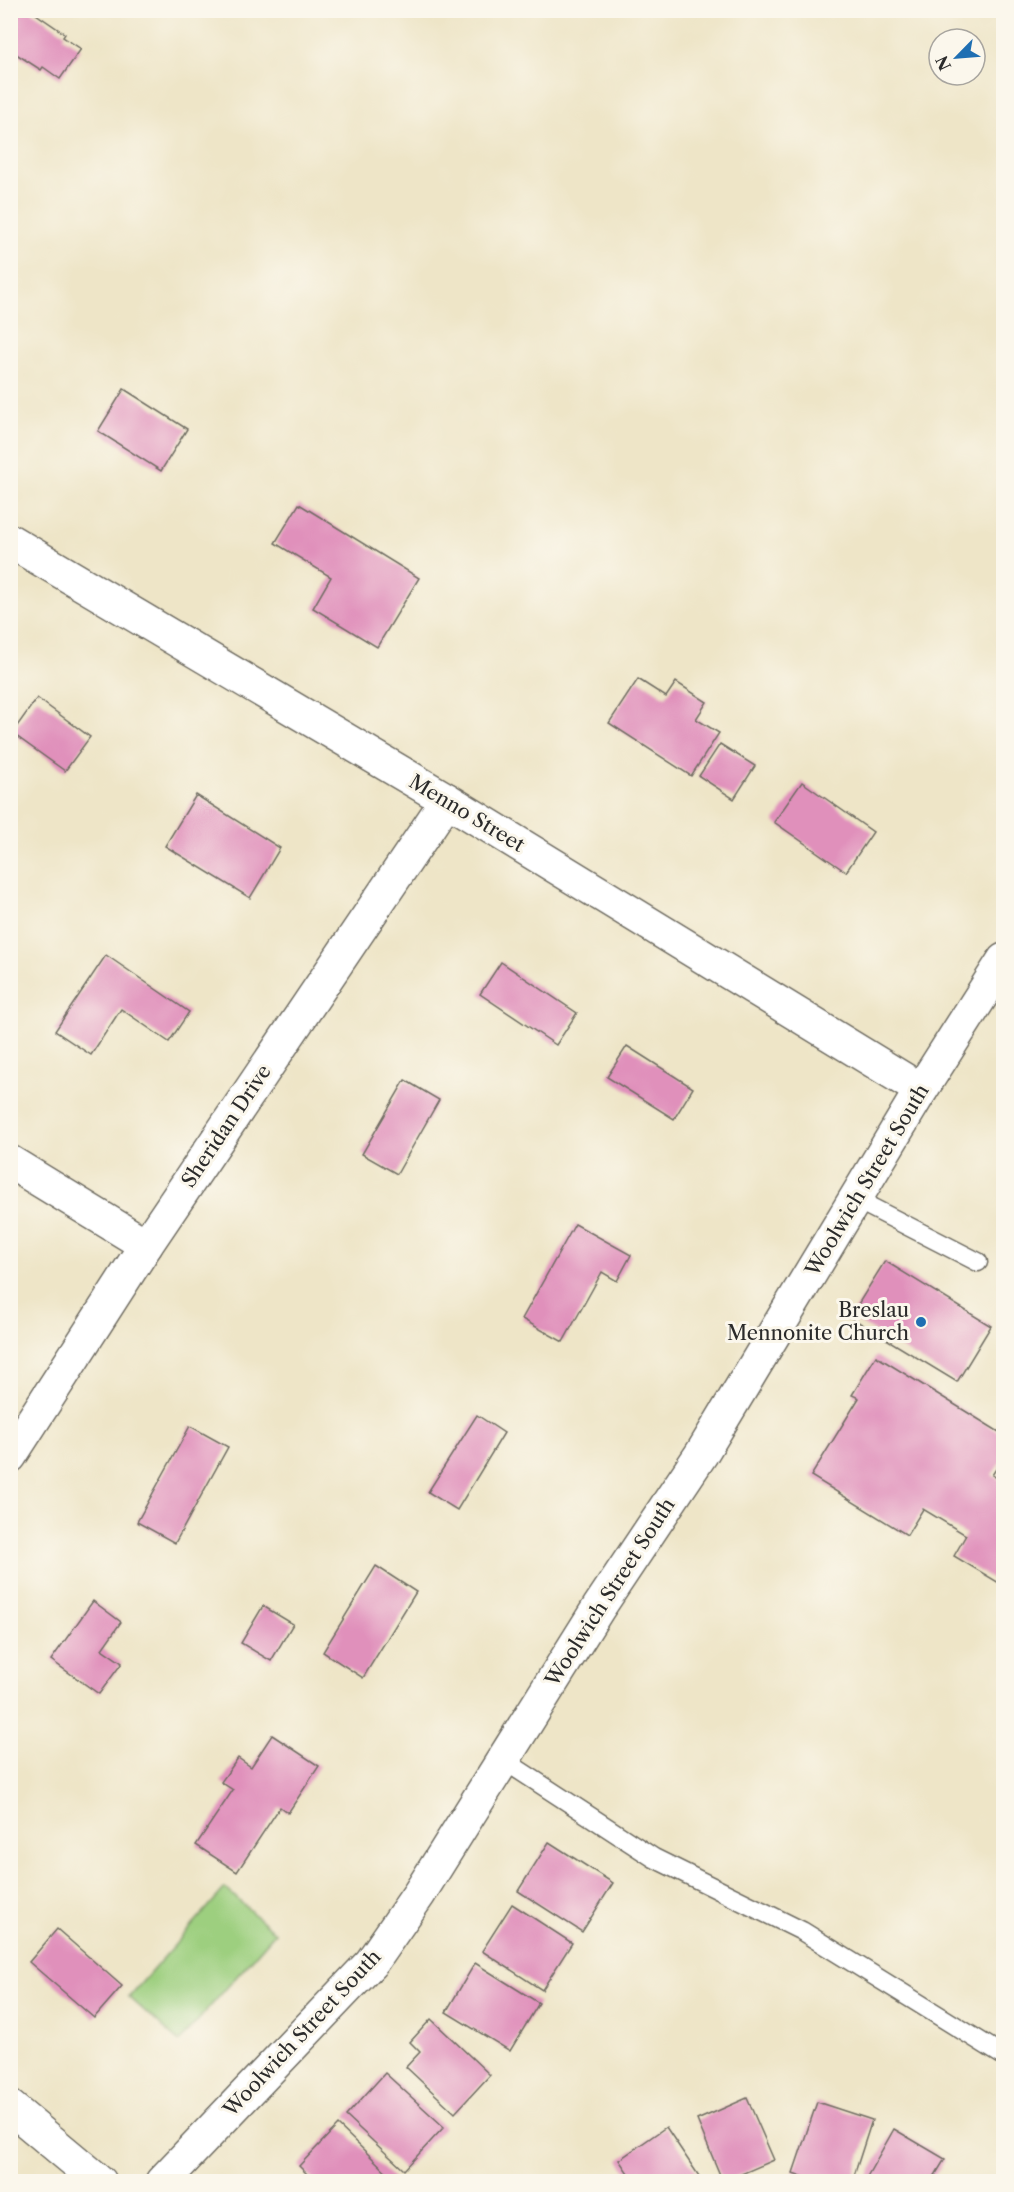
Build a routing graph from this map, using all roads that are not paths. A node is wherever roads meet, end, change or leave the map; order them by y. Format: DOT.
graph roads {
  1 [pos="10,541"];
  2 [pos="447,800"];
  3 [pos="1004,960"];
  4 [pos="921,1090"];
  5 [pos="10,1162"];
  6 [pos="855,1199"];
  7 [pos="146,1245"];
  8 [pos="978,1263"];
  9 [pos="10,1456"];
  10 [pos="502,1759"];
  11 [pos="1004,2056"];
  12 [pos="10,2107"];
  13 [pos="100,2181"];
  14 [pos="162,2181"];
  1 -- 2 [label="street, Menno Street"];
  2 -- 4 [label="street, Menno Street"];
  2 -- 7 [label="street, Sheridan Drive"];
  3 -- 4 [label="street, Woolwich Street South"];
  4 -- 6 [label="street, Woolwich Street South"];
  5 -- 7 [label="street"];
  6 -- 8 [label="lane"];
  6 -- 10 [label="street, Woolwich Street South"];
  7 -- 9 [label="street, Sheridan Drive"];
  10 -- 11 [label="lane"];
  10 -- 14 [label="street, Woolwich Street South"];
  12 -- 13 [label="street"];
}
